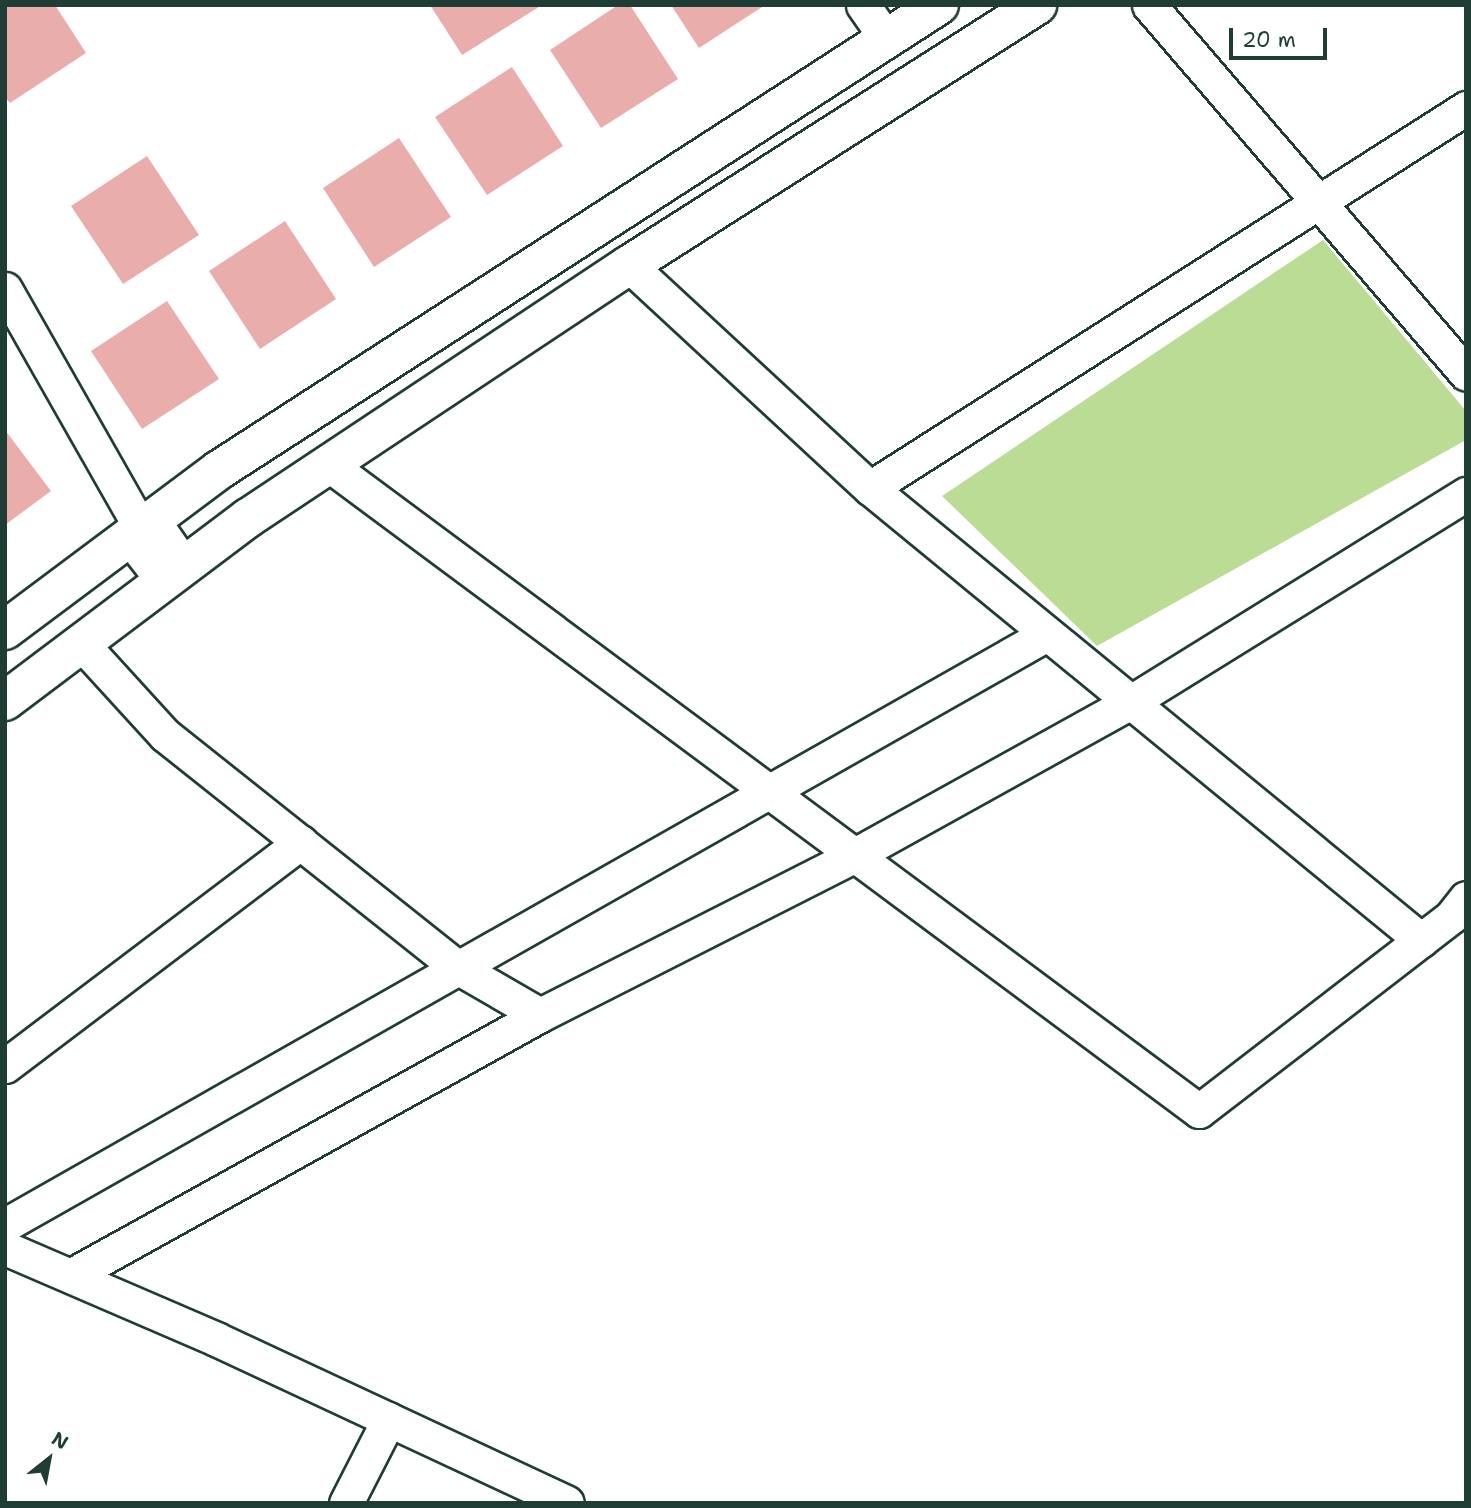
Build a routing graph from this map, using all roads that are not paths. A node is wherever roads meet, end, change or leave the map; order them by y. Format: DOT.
graph roads {
  1 [pos="863,5"];
  2 [pos="939,5"];
  3 [pos="1037,5"];
  4 [pos="1149,5"];
  5 [pos="886,38"];
  6 [pos="1466,108"];
  7 [pos="1318,200"];
  8 [pos="629,265"];
  9 [pos="5,289"];
  10 [pos="1466,374"];
  11 [pos="332,467"];
  12 [pos="870,488"];
  13 [pos="1466,494"];
  14 [pos="141,528"];
  15 [pos="174,573"];
  16 [pos="5,630"];
  17 [pos="1047,634"];
  18 [pos="82,643"];
  19 [pos="5,701"];
  20 [pos="1129,703"];
  21 [pos="768,792"];
  22 [pos="301,842"];
  23 [pos="853,856"];
  24 [pos="1466,898"];
  25 [pos="1421,940"];
  26 [pos="457,967"];
  27 [pos="540,1015"];
  28 [pos="5,1066"];
  29 [pos="5,1225"];
  30 [pos="5,1248"];
  31 [pos="72,1275"];
  32 [pos="389,1419"];
  33 [pos="346,1503"];
  34 [pos="567,1503"];
  1 -- 5 [label="street"];
  2 -- 5 [label="main road"];
  3 -- 8 [label="main road"];
  4 -- 7 [label="street"];
  5 -- 14 [label="main road"];
  6 -- 7 [label="street"];
  7 -- 10 [label="street"];
  7 -- 12 [label="street"];
  8 -- 11 [label="main road"];
  8 -- 12 [label="street"];
  9 -- 14 [label="street"];
  11 -- 15 [label="main road"];
  11 -- 21 [label="street"];
  12 -- 17 [label="street"];
  13 -- 20 [label="street"];
  14 -- 15 [label="street"];
  14 -- 16 [label="main road"];
  15 -- 18 [label="main road"];
  17 -- 20 [label="street"];
  17 -- 21 [label="street"];
  18 -- 19 [label="main road"];
  18 -- 22 [label="street"];
  20 -- 23 [label="street"];
  20 -- 25 [label="street"];
  21 -- 23 [label="street"];
  21 -- 26 [label="street"];
  22 -- 26 [label="street"];
  22 -- 28 [label="street"];
  23 -- 25 [label="street"];
  23 -- 27 [label="street"];
  24 -- 25 [label="street"];
  26 -- 27 [label="street"];
  26 -- 29 [label="street"];
  27 -- 31 [label="street"];
  30 -- 31 [label="street"];
  31 -- 32 [label="street"];
  32 -- 33 [label="street"];
  32 -- 34 [label="street"];
}
